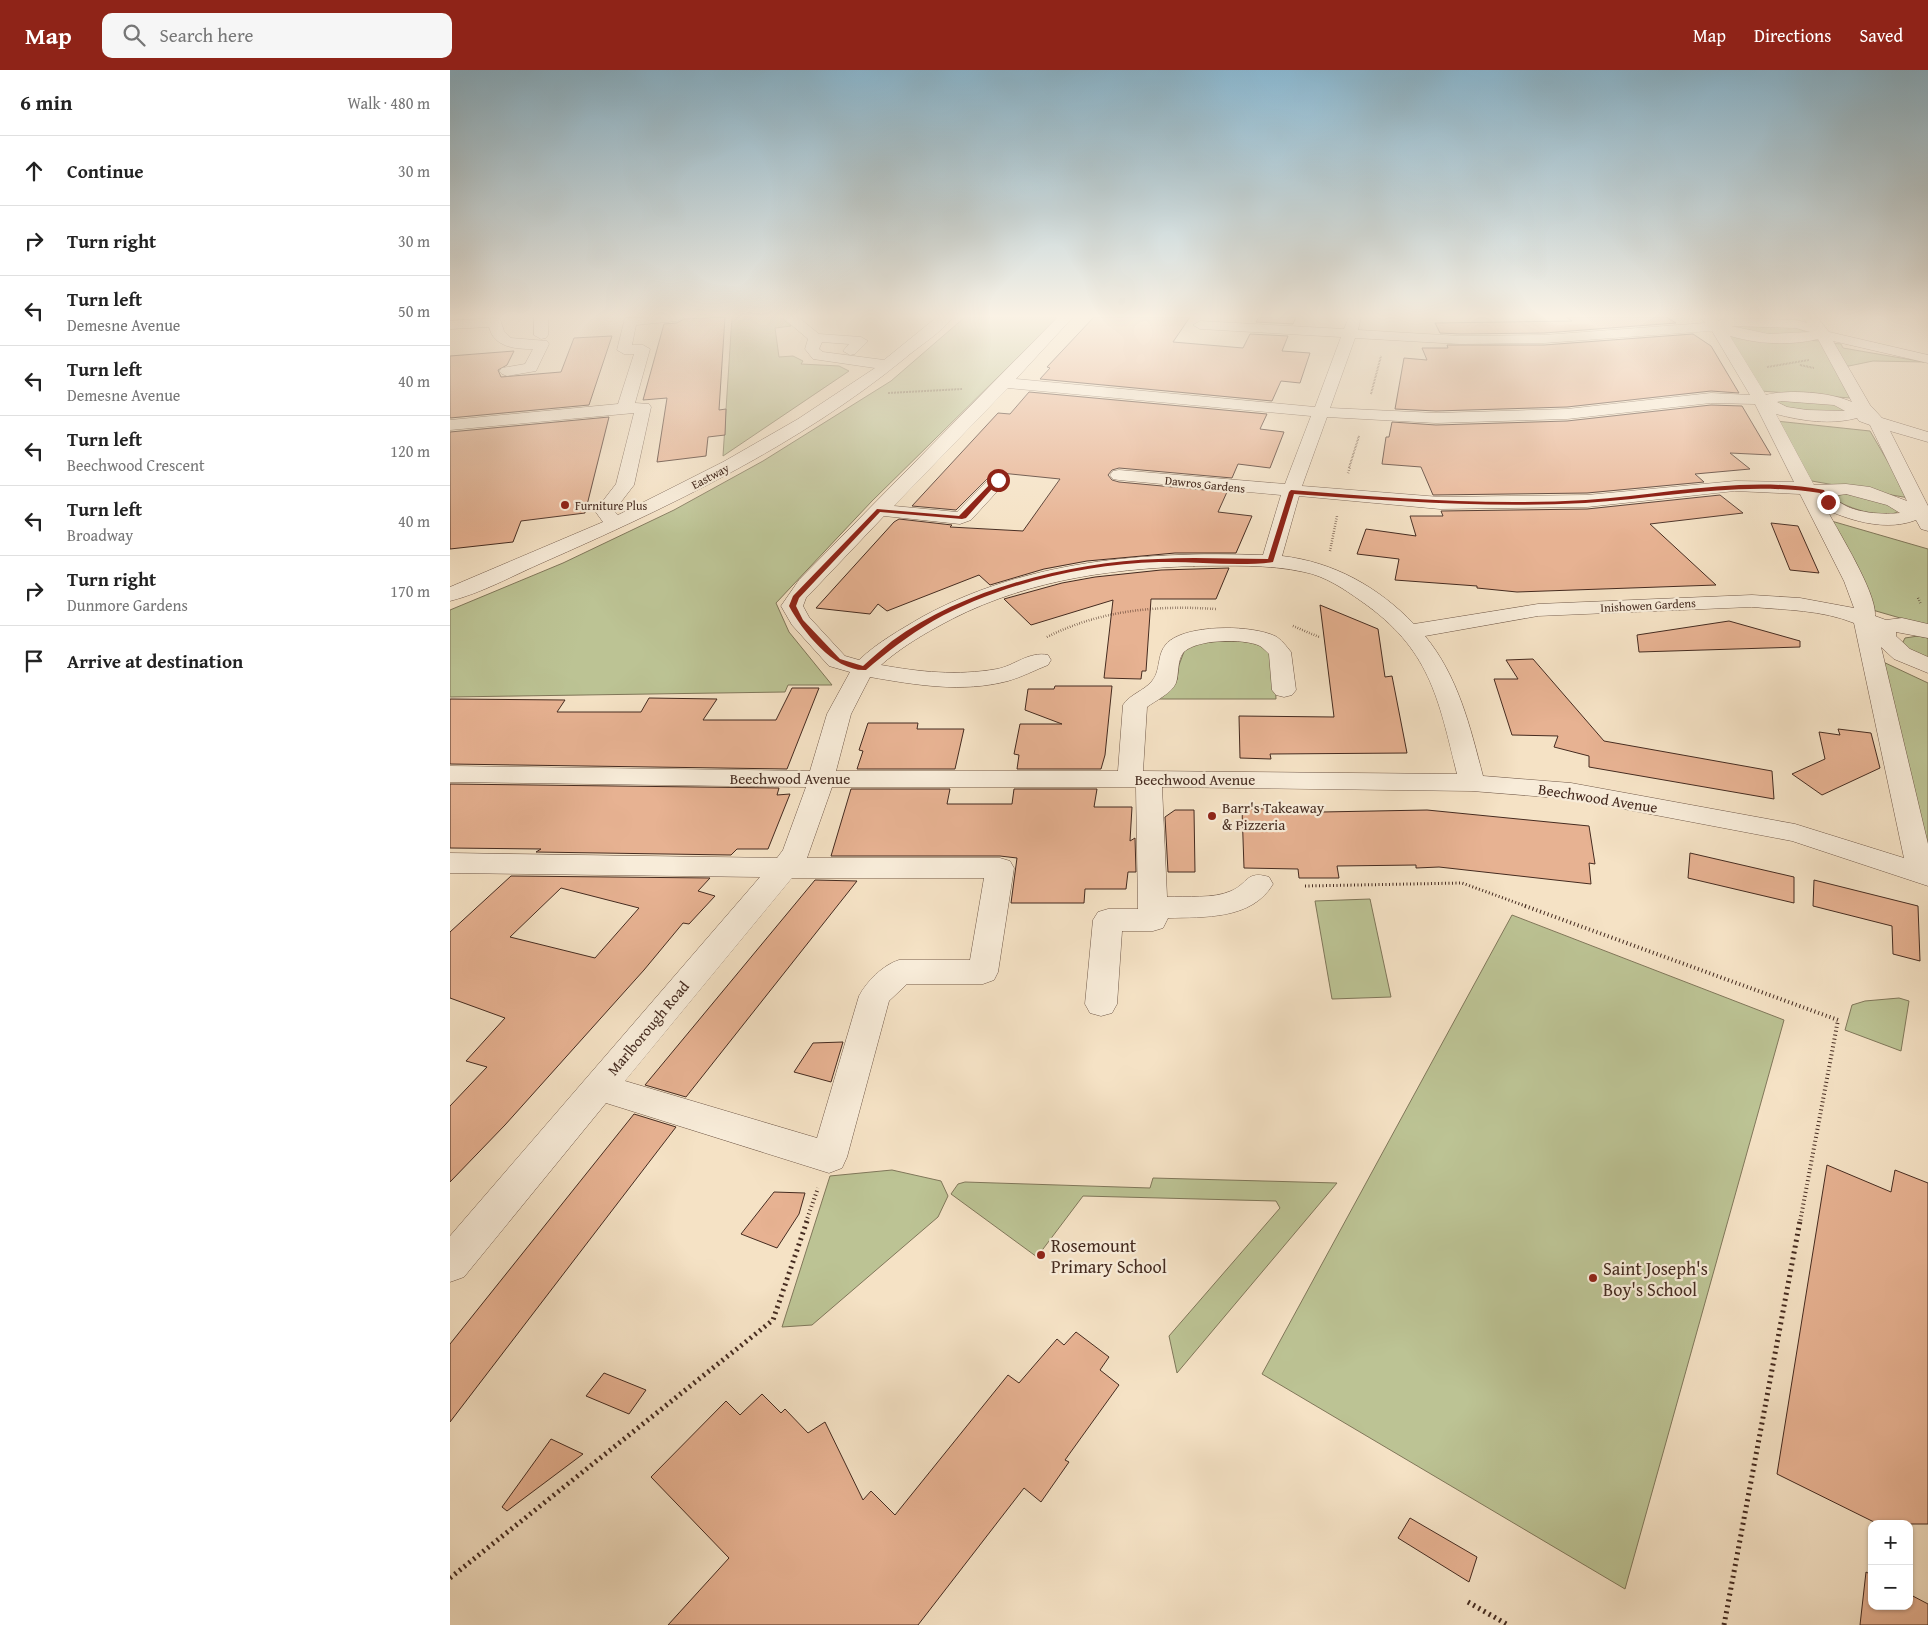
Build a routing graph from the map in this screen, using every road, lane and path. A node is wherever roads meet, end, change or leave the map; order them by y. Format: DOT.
graph roads {
  1 [pos="631,390"];
  2 [pos="857,390"];
  3 [pos="938,390"];
  4 [pos="998,390"];
  5 [pos="1056,390"];
  6 [pos="1329,390"];
  7 [pos="1372,390"];
  8 [pos="1757,390"];
  9 [pos="1784,390"];
  10 [pos="1853,390"];
  11 [pos="848,396"];
  12 [pos="1781,396"];
  13 [pos="1763,400"];
  14 [pos="625,409"];
  15 [pos="1321,412"];
  16 [pos="1365,415"];
  17 [pos="1854,415"];
  18 [pos="1877,422"];
  19 [pos="450,426"];
  20 [pos="1928,437"];
  21 [pos="1119,475"];
  22 [pos="998,480"];
  23 [pos="1814,490"];
  24 [pos="1291,492"];
  25 [pos="1342,495"];
  26 [pos="879,510"];
  27 [pos="615,524"];
  28 [pos="1928,527"];
  29 [pos="1271,561"];
  30 [pos="1326,572"];
  31 [pos="450,595"];
  32 [pos="1864,619"];
  33 [pos="1885,627"];
  34 [pos="1928,631"];
  35 [pos="1409,632"];
  36 [pos="1040,660"];
  37 [pos="1928,666"];
  38 [pos="864,669"];
  39 [pos="1284,690"];
  40 [pos="450,774"];
  41 [pos="821,778"];
  42 [pos="1140,779"];
  43 [pos="1472,783"];
  44 [pos="450,863"];
  45 [pos="784,868"];
  46 [pos="1925,875"];
  47 [pos="1259,884"];
  48 [pos="1305,886"];
  49 [pos="1153,908"];
  50 [pos="1101,1004"];
  51 [pos="599,1087"];
  52 [pos="829,1157"];
  53 [pos="450,1264"];
  54 [pos="450,1578"];
  55 [pos="1468,1602"];
  56 [pos="1508,1625"];
  57 [pos="1724,1625"];
  1 -- 14 [label="street"];
  2 -- 11 [label="street, Eastway"];
  3 -- 11 [label="path"];
  4 -- 26 [label="street"];
  5 -- 15 [label="street"];
  6 -- 15 [label="street"];
  7 -- 16 [label="path"];
  8 -- 13 [label="street"];
  9 -- 12 [label="path"];
  10 -- 18 [label="street"];
  11 -- 27 [label="street, Eastway"];
  12 -- 13 [label="street"];
  12 -- 17 [label="street"];
  13 -- 16 [label="street"];
  13 -- 17 [label="street"];
  13 -- 23 [label="street"];
  14 -- 19 [label="street"];
  14 -- 27 [label="street"];
  15 -- 16 [label="street"];
  15 -- 24 [label="street"];
  16 -- 25 [label="path"];
  17 -- 18 [label="street"];
  18 -- 20 [label="street"];
  18 -- 28 [label="street"];
  21 -- 24 [label="street, Dawros Gardens"];
  22 -- 26 [label="street"];
  23 -- 25 [label="street, Dawros Gardens"];
  23 -- 28 [label="street, Dawros Gardens"];
  23 -- 32 [label="street"];
  24 -- 25 [label="street, Dawros Gardens"];
  24 -- 29 [label="street"];
  25 -- 30 [label="path"];
  26 -- 38 [label="street"];
  27 -- 31 [label="street, Eastway"];
  29 -- 30 [label="street, Marlborough Road"];
  29 -- 38 [label="street, Marlborough Road"];
  30 -- 35 [label="street, Marlborough Road"];
  32 -- 33 [label="street, Inishowen Gardens"];
  32 -- 35 [label="street, Inishowen Gardens"];
  32 -- 46 [label="street"];
  33 -- 34 [label="street, Inishowen Gardens"];
  33 -- 37 [label="street"];
  35 -- 43 [label="street, Marlborough Road"];
  36 -- 38 [label="street"];
  38 -- 41 [label="street, Marlborough Road"];
  39 -- 42 [label="street"];
  40 -- 41 [label="street, Beechwood Avenue"];
  41 -- 42 [label="street, Beechwood Avenue"];
  41 -- 45 [label="street, Marlborough Road"];
  42 -- 43 [label="street, Beechwood Avenue"];
  42 -- 49 [label="street"];
  43 -- 46 [label="street, Beechwood Avenue"];
  44 -- 45 [label="street"];
  45 -- 51 [label="street, Marlborough Road"];
  45 -- 52 [label="street"];
  47 -- 49 [label="street"];
  48 -- 57 [label="path"];
  49 -- 50 [label="street"];
  51 -- 52 [label="street"];
  51 -- 53 [label="street, Marlborough Road"];
  52 -- 54 [label="path"];
  55 -- 56 [label="path"];
}
